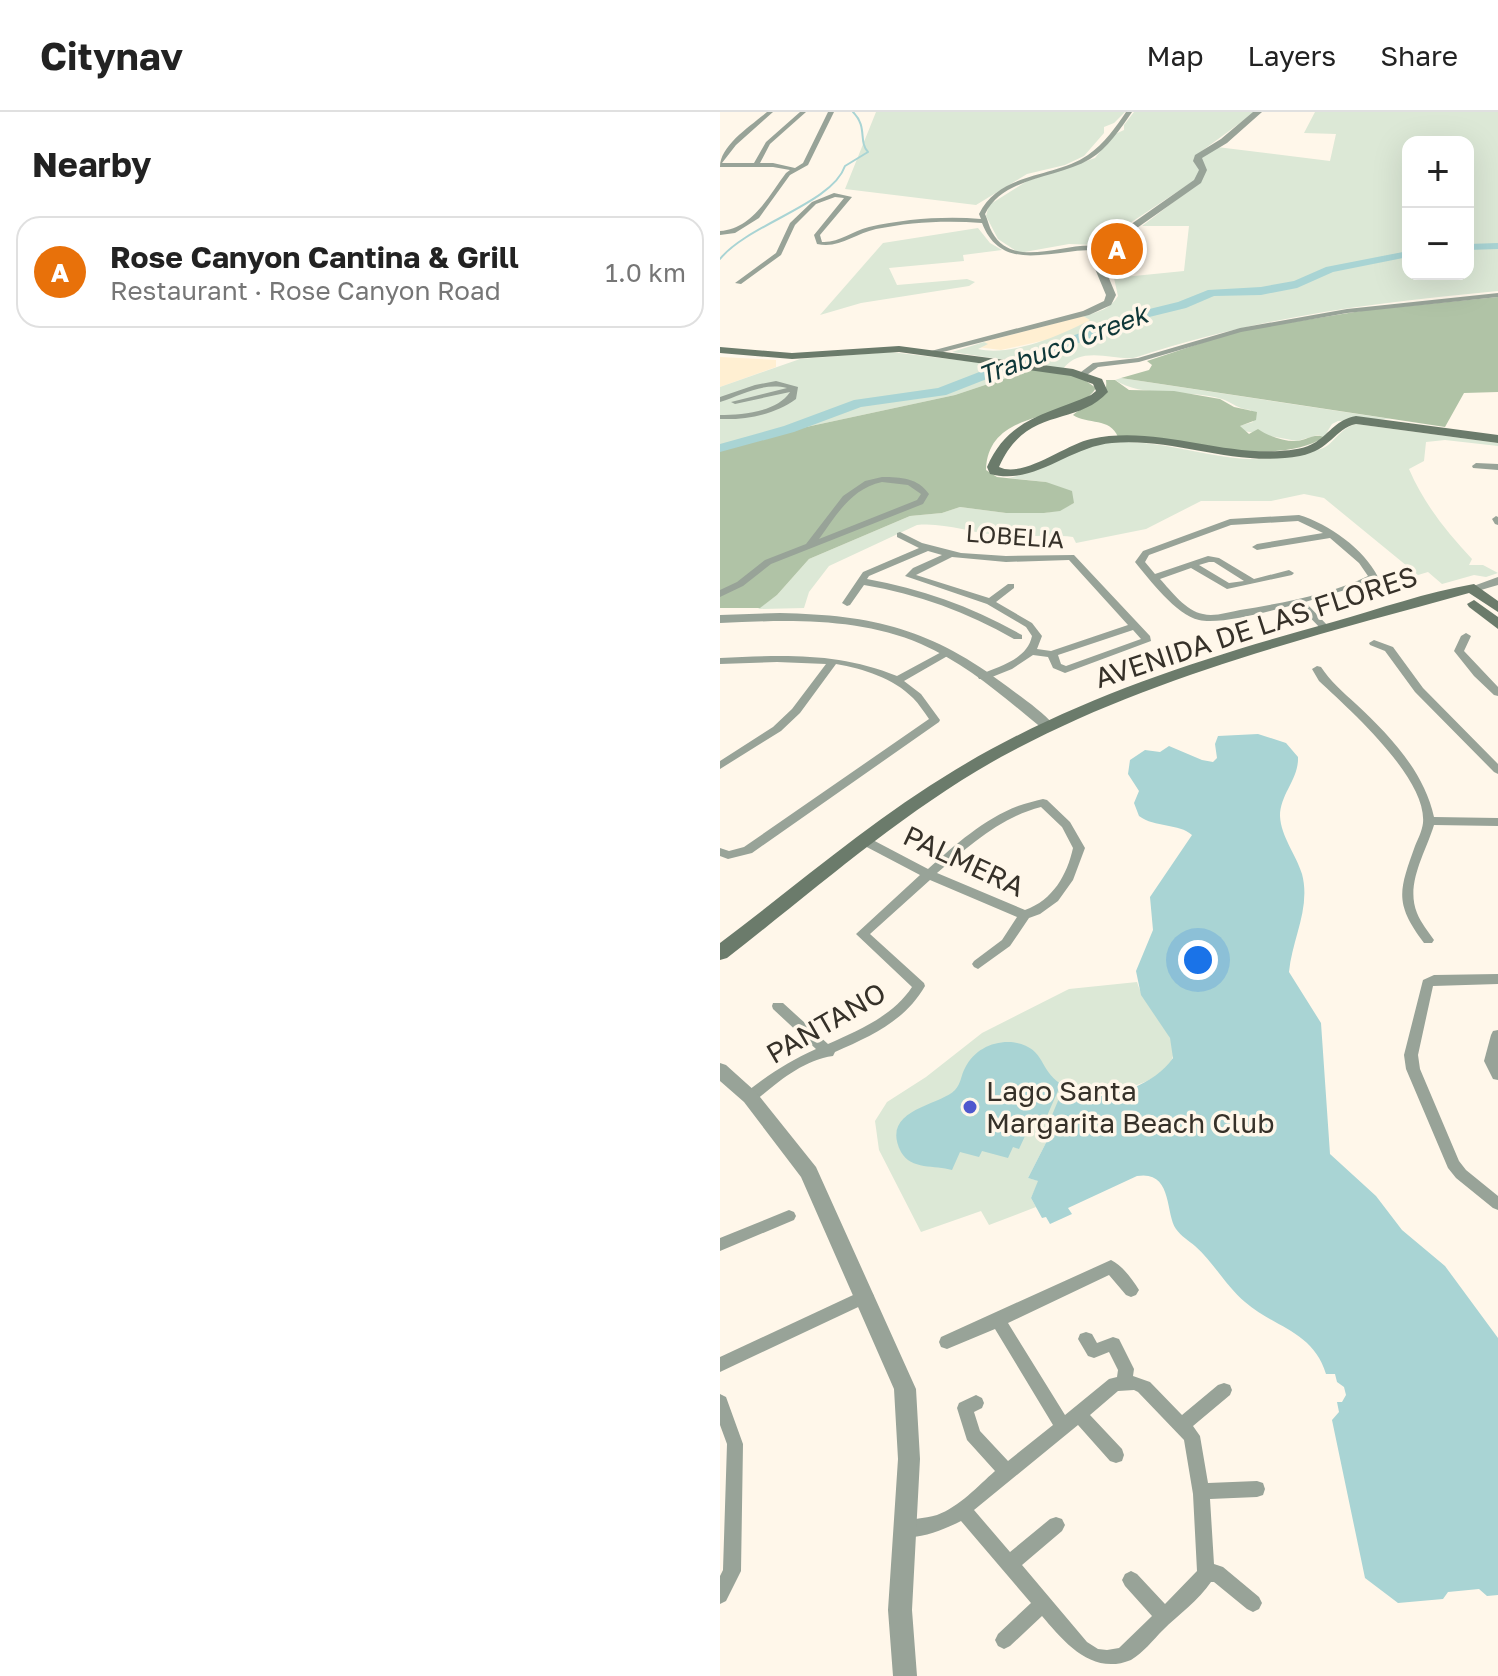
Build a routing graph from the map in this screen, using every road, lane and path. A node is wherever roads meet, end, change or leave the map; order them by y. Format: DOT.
graph roads {
  1 [pos="770,112"];
  2 [pos="803,112"];
  3 [pos="831,112"];
  4 [pos="1129,112"];
  5 [pos="1258,112"];
  6 [pos="720,163"];
  7 [pos="756,165"];
  8 [pos="793,169"];
  9 [pos="983,221"];
  10 [pos="720,233"];
  11 [pos="1103,248"];
  12 [pos="739,283"];
  13 [pos="1498,295"];
  14 [pos="720,350"];
  15 [pos="935,353"];
  16 [pos="1077,374"];
  17 [pos="720,402"];
  18 [pos="720,417"];
  19 [pos="1498,439"];
  20 [pos="1476,466"];
  21 [pos="1498,467"];
  22 [pos="900,535"];
  23 [pos="1330,535"];
  24 [pos="809,546"];
  25 [pos="928,547"];
  26 [pos="1257,547"];
  27 [pos="953,553"];
  28 [pos="1191,564"];
  29 [pos="1289,573"];
  30 [pos="1153,578"];
  31 [pos="860,581"];
  32 [pos="1498,581"];
  33 [pos="1253,582"];
  34 [pos="1011,586"];
  35 [pos="1467,589"];
  36 [pos="720,594"];
  37 [pos="1302,600"];
  38 [pos="988,602"];
  39 [pos="847,603"];
  40 [pos="1498,608"];
  41 [pos="973,612"];
  42 [pos="720,619"];
  43 [pos="1498,625"];
  44 [pos="1134,626"];
  45 [pos="1329,628"];
  46 [pos="1466,636"];
  47 [pos="1018,637"];
  48 [pos="1374,643"];
  49 [pos="947,652"];
  50 [pos="1033,652"];
  51 [pos="1052,654"];
  52 [pos="720,661"];
  53 [pos="833,661"];
  54 [pos="1317,669"];
  55 [pos="983,677"];
  56 [pos="896,681"];
  57 [pos="1498,693"];
  58 [pos="1048,726"];
  59 [pos="720,766"];
  60 [pos="1498,770"];
  61 [pos="1429,821"];
  62 [pos="1498,822"];
  63 [pos="865,841"];
  64 [pos="720,852"];
  65 [pos="930,875"];
  66 [pos="1025,915"];
  67 [pos="1428,940"];
  68 [pos="720,953"];
  69 [pos="978,964"];
  70 [pos="1498,979"];
  71 [pos="778,1006"];
  72 [pos="1498,1035"];
  73 [pos="828,1052"];
  74 [pos="720,1070"];
  75 [pos="1498,1075"];
  76 [pos="750,1097"];
  77 [pos="1498,1204"];
  78 [pos="789,1216"];
  79 [pos="720,1245"];
  80 [pos="1131,1290"];
  81 [pos="866,1296"];
  82 [pos="998,1320"];
  83 [pos="1086,1339"];
  84 [pos="947,1342"];
  85 [pos="720,1365"];
  86 [pos="1125,1382"];
  87 [pos="1224,1390"];
  88 [pos="720,1402"];
  89 [pos="976,1403"];
  90 [pos="1078,1413"];
  91 [pos="1182,1425"];
  92 [pos="1063,1426"];
  93 [pos="1116,1455"];
  94 [pos="1008,1473"];
  95 [pos="1257,1489"];
  96 [pos="1200,1491"];
  97 [pos="963,1510"];
  98 [pos="1056,1525"];
  99 [pos="904,1529"];
  100 [pos="1010,1564"];
  101 [pos="1206,1573"];
  102 [pos="1131,1580"];
  103 [pos="720,1595"];
  104 [pos="1043,1603"];
  105 [pos="1253,1603"];
  106 [pos="1165,1617"];
  107 [pos="1004,1640"];
  108 [pos="905,1676"];
  1 -- 6 [label="street"];
  2 -- 7 [label="street"];
  3 -- 8 [label="street"];
  4 -- 9 [label="street"];
  5 -- 11 [label="street"];
  6 -- 7 [label="street"];
  7 -- 8 [label="street"];
  8 -- 10 [label="street"];
  9 -- 11 [label="street"];
  9 -- 12 [label="street"];
  11 -- 15 [label="street"];
  13 -- 16 [label="street"];
  14 -- 15 [label="main road"];
  15 -- 16 [label="main road"];
  16 -- 19 [label="main road"];
  17 -- 18 [label="street"];
  20 -- 21 [label="street"];
  22 -- 25 [label="street, LOBELIA"];
  23 -- 26 [label="street"];
  23 -- 30 [label="street"];
  23 -- 37 [label="street"];
  24 -- 24 [label="street"];
  24 -- 36 [label="street"];
  25 -- 27 [label="street, LOBELIA"];
  25 -- 31 [label="street"];
  27 -- 38 [label="street"];
  27 -- 44 [label="street, LOBELIA"];
  28 -- 30 [label="street"];
  28 -- 33 [label="street"];
  28 -- 33 [label="street"];
  29 -- 33 [label="street"];
  30 -- 37 [label="street"];
  31 -- 39 [label="street"];
  31 -- 41 [label="street"];
  32 -- 35 [label="street, AVENIDA DE LAS FLORES"];
  34 -- 38 [label="street"];
  35 -- 40 [label="main road"];
  35 -- 43 [label="main road"];
  35 -- 45 [label="main road, AVENIDA DE LAS FLORES"];
  37 -- 45 [label="street"];
  38 -- 41 [label="street"];
  38 -- 50 [label="street"];
  41 -- 47 [label="street"];
  42 -- 49 [label="street"];
  44 -- 51 [label="street"];
  44 -- 51 [label="street, LOBELIA"];
  45 -- 58 [label="main road, AVENIDA DE LAS FLORES"];
  46 -- 57 [label="street"];
  48 -- 60 [label="street"];
  49 -- 55 [label="street"];
  49 -- 56 [label="street"];
  50 -- 51 [label="street"];
  50 -- 55 [label="street"];
  52 -- 53 [label="street"];
  53 -- 56 [label="street"];
  53 -- 59 [label="street"];
  54 -- 61 [label="street"];
  55 -- 58 [label="street"];
  56 -- 64 [label="street"];
  58 -- 63 [label="main road, AVENIDA DE LAS FLORES"];
  61 -- 62 [label="street"];
  61 -- 67 [label="street"];
  63 -- 65 [label="street, PALMERA"];
  63 -- 68 [label="main road, AVENIDA DE LAS FLORES"];
  65 -- 66 [label="street, PALMERA"];
  65 -- 66 [label="street"];
  65 -- 73 [label="street, PANTANO"];
  66 -- 69 [label="street, PALMERA"];
  70 -- 77 [label="street"];
  71 -- 73 [label="street"];
  72 -- 75 [label="street"];
  73 -- 76 [label="street, PANTANO"];
  74 -- 76 [label="street"];
  76 -- 81 [label="street"];
  78 -- 79 [label="street"];
  80 -- 82 [label="street"];
  81 -- 85 [label="street"];
  81 -- 99 [label="street"];
  82 -- 84 [label="street"];
  82 -- 92 [label="street"];
  83 -- 86 [label="street"];
  86 -- 90 [label="street"];
  86 -- 91 [label="street"];
  87 -- 91 [label="street"];
  88 -- 103 [label="street"];
  89 -- 94 [label="street"];
  90 -- 92 [label="street"];
  90 -- 93 [label="street"];
  91 -- 96 [label="street"];
  92 -- 94 [label="street"];
  94 -- 97 [label="street"];
  95 -- 96 [label="street"];
  96 -- 101 [label="street"];
  97 -- 99 [label="street"];
  97 -- 100 [label="street"];
  98 -- 100 [label="street"];
  99 -- 108 [label="street"];
  100 -- 104 [label="street"];
  101 -- 105 [label="street"];
  101 -- 106 [label="street"];
  102 -- 106 [label="street"];
  104 -- 106 [label="street"];
  104 -- 107 [label="street"];
}
